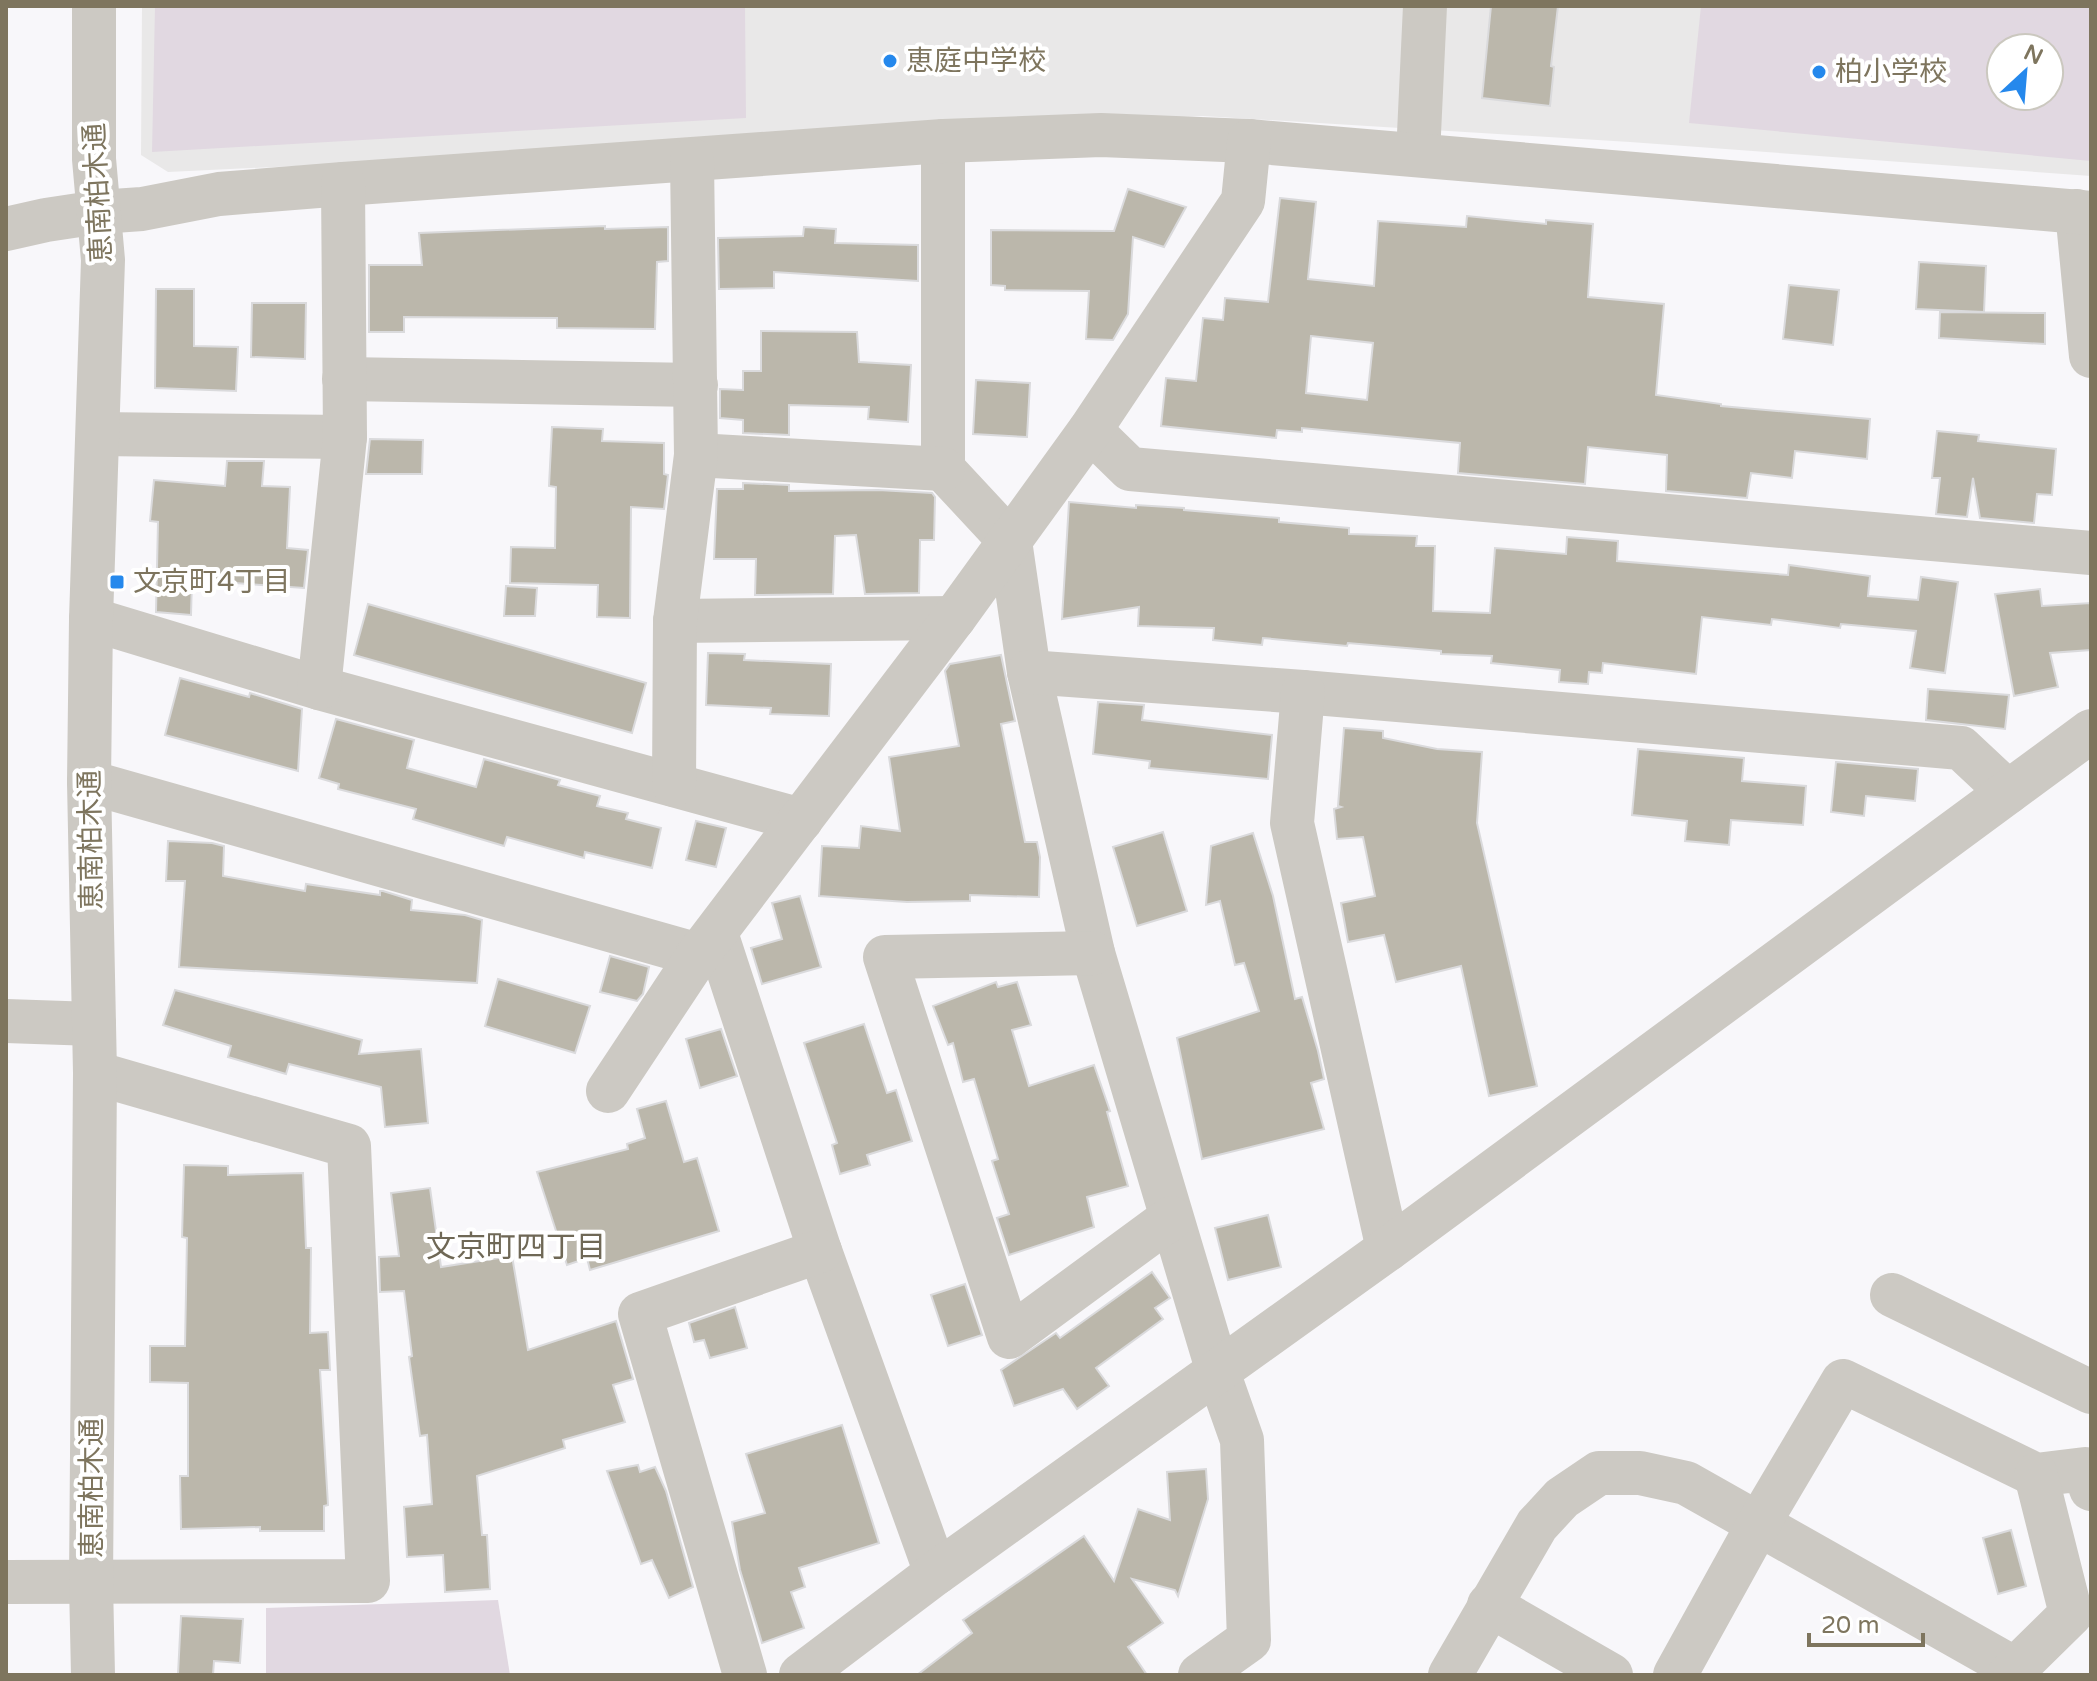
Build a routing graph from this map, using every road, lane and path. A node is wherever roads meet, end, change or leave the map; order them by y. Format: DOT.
graph roads {
  1 [pos="94,6"];
  2 [pos="1425,6"];
  3 [pos="943,141"];
  4 [pos="1249,141"];
  5 [pos="1418,155"];
  6 [pos="692,160"];
  7 [pos="343,184"];
  8 [pos="99,212"];
  9 [pos="2084,212"];
  10 [pos="6,229"];
  11 [pos="2091,356"];
  12 [pos="344,379"];
  13 [pos="696,385"];
  14 [pos="1090,430"];
  15 [pos="99,434"];
  16 [pos="345,437"];
  17 [pos="696,455"];
  18 [pos="943,469"];
  19 [pos="1010,541"];
  20 [pos="2091,553"];
  21 [pos="954,618"];
  22 [pos="91,619"];
  23 [pos="675,621"];
  24 [pos="1029,672"];
  25 [pos="319,688"];
  26 [pos="1303,692"];
  27 [pos="2091,731"];
  28 [pos="89,782"];
  29 [pos="674,785"];
  30 [pos="2008,792"];
  31 [pos="801,820"];
  32 [pos="707,944"];
  33 [pos="1093,953"];
  34 [pos="6,1021"];
  35 [pos="94,1024"];
  36 [pos="95,1073"];
  37 [pos="608,1091"];
  38 [pos="1171,1218"];
  39 [pos="1388,1249"];
  40 [pos="820,1251"];
  41 [pos="1892,1295"];
  42 [pos="1218,1372"];
  43 [pos="2091,1392"];
  44 [pos="2036,1475"];
  45 [pos="2091,1489"];
  46 [pos="1759,1523"];
  47 [pos="936,1573"];
  48 [pos="6,1582"];
  49 [pos="91,1583"];
  50 [pos="2081,1602"];
  51 [pos="1489,1605"];
  52 [pos="2012,1672"];
  53 [pos="93,1675"];
  54 [pos="745,1675"];
  55 [pos="801,1675"];
  56 [pos="1200,1675"];
  57 [pos="1450,1675"];
  58 [pos="1611,1675"];
  59 [pos="1675,1675"];
  1 -- 8 [label="street, 恵南柏木通"];
  2 -- 5 [label="street"];
  3 -- 4 [label="street"];
  3 -- 6 [label="street"];
  3 -- 18 [label="street"];
  4 -- 5 [label="street"];
  4 -- 14 [label="street"];
  5 -- 9 [label="street"];
  6 -- 7 [label="street"];
  6 -- 13 [label="street"];
  7 -- 8 [label="street"];
  7 -- 12 [label="street"];
  8 -- 10 [label="street"];
  8 -- 15 [label="street, 恵南柏木通"];
  9 -- 11 [label="street"];
  12 -- 13 [label="street"];
  12 -- 16 [label="street"];
  13 -- 17 [label="street"];
  14 -- 19 [label="street"];
  14 -- 20 [label="street"];
  15 -- 16 [label="street"];
  15 -- 22 [label="street, 恵南柏木通"];
  16 -- 25 [label="street"];
  17 -- 18 [label="street"];
  17 -- 23 [label="street"];
  18 -- 19 [label="street"];
  19 -- 21 [label="street"];
  19 -- 24 [label="street"];
  21 -- 23 [label="street"];
  21 -- 31 [label="street"];
  22 -- 25 [label="street"];
  22 -- 28 [label="street, 恵南柏木通"];
  23 -- 29 [label="street"];
  24 -- 26 [label="street"];
  24 -- 33 [label="street"];
  25 -- 29 [label="street"];
  26 -- 30 [label="street"];
  26 -- 39 [label="street"];
  27 -- 30 [label="street"];
  28 -- 32 [label="street"];
  28 -- 35 [label="street, 恵南柏木通"];
  29 -- 31 [label="street"];
  30 -- 39 [label="street"];
  31 -- 32 [label="street"];
  32 -- 37 [label="street"];
  32 -- 40 [label="street"];
  33 -- 38 [label="street"];
  33 -- 38 [label="street"];
  34 -- 35 [label="street"];
  35 -- 36 [label="street, 恵南柏木通"];
  36 -- 49 [label="street, 恵南柏木通"];
  36 -- 49 [label="street"];
  38 -- 42 [label="street"];
  39 -- 42 [label="street"];
  40 -- 47 [label="street"];
  40 -- 54 [label="street"];
  41 -- 43 [label="street"];
  42 -- 47 [label="street"];
  42 -- 56 [label="street"];
  44 -- 45 [label="street"];
  44 -- 46 [label="street"];
  44 -- 50 [label="street"];
  46 -- 51 [label="street"];
  46 -- 52 [label="street"];
  46 -- 59 [label="street"];
  47 -- 55 [label="street"];
  48 -- 49 [label="street"];
  49 -- 53 [label="street, 恵南柏木通"];
  50 -- 52 [label="street"];
  51 -- 57 [label="street"];
  51 -- 58 [label="street"];
}
